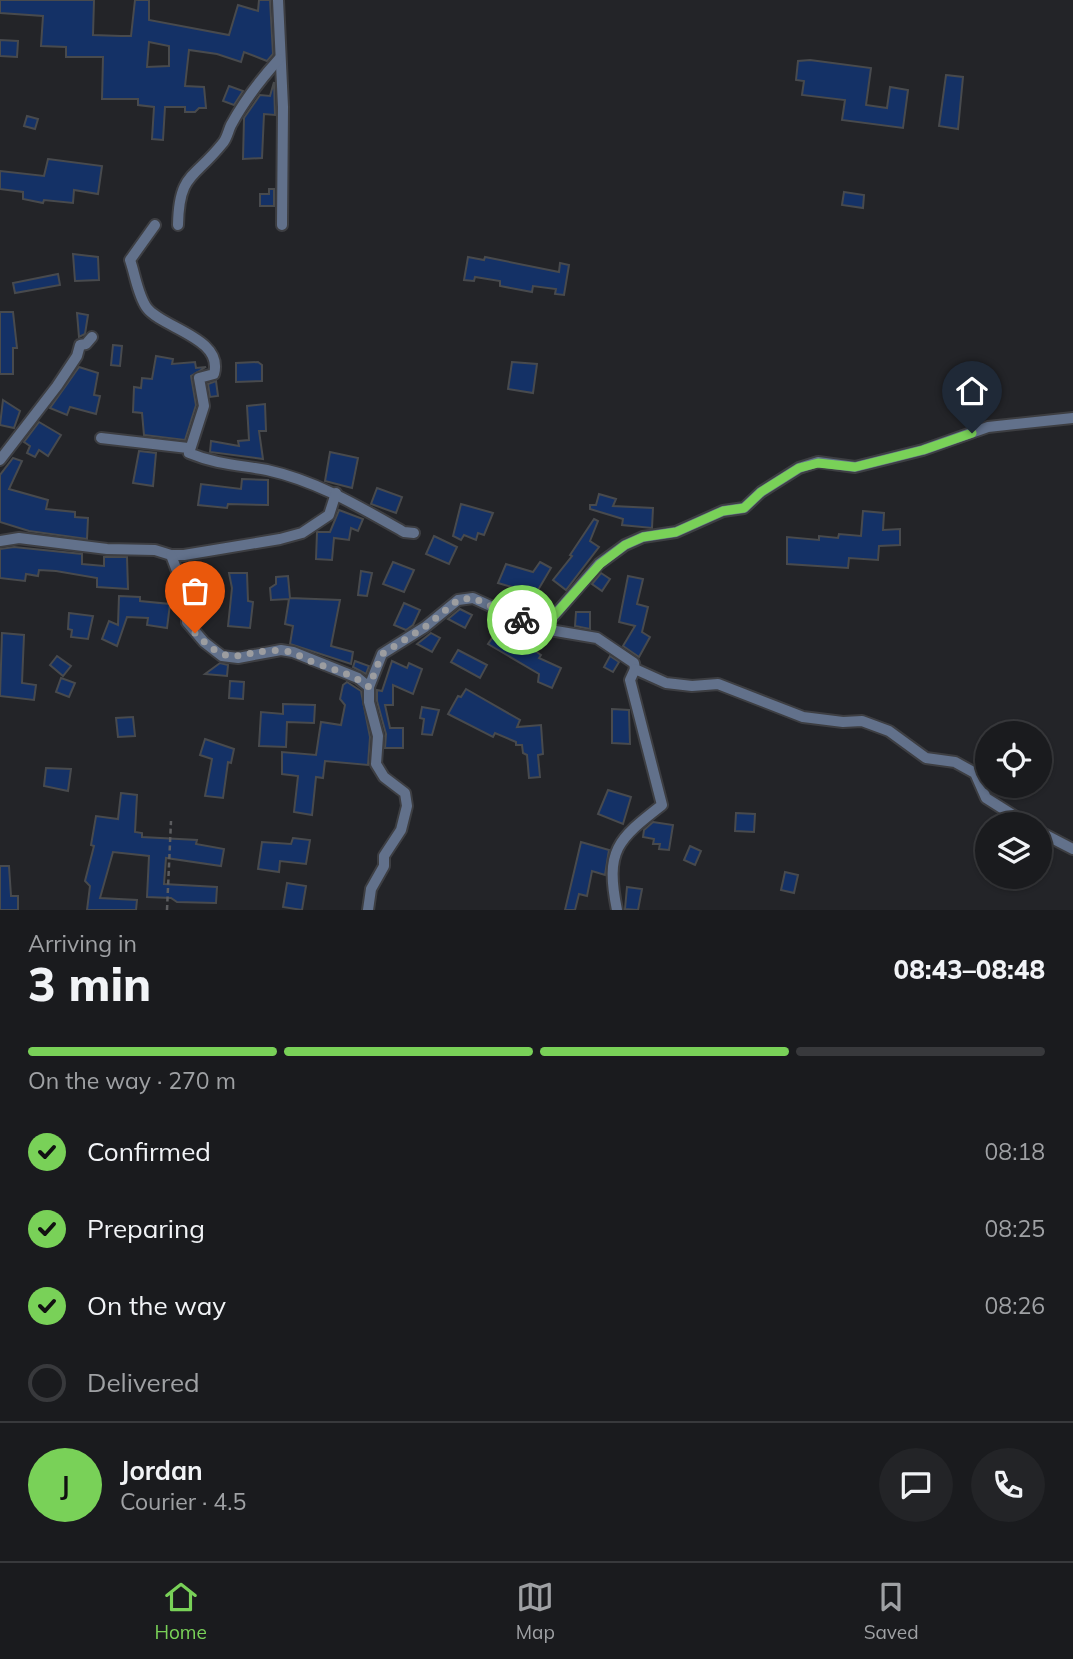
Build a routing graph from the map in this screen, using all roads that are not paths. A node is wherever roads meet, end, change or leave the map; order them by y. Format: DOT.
graph roads {
  1 [pos="278,0"];
  2 [pos="279,59"];
  3 [pos="156,225"];
  4 [pos="178,225"];
  5 [pos="282,225"];
  6 [pos="92,337"];
  7 [pos="1073,418"];
  8 [pos="101,438"];
  9 [pos="188,448"];
  10 [pos="0,460"];
  11 [pos="336,493"];
  12 [pos="414,534"];
  13 [pos="0,541"];
  14 [pos="171,555"];
  15 [pos="538,628"];
  16 [pos="635,668"];
  17 [pos="369,687"];
  18 [pos="1008,812"];
  19 [pos="1052,838"];
  20 [pos="1073,849"];
  21 [pos="368,910"];
  22 [pos="617,910"];
  1 -- 2 [label="street"];
  2 -- 4 [label="street"];
  2 -- 5 [label="street"];
  3 -- 9 [label="street"];
  6 -- 10 [label="street"];
  7 -- 15 [label="street"];
  8 -- 9 [label="street"];
  9 -- 11 [label="street"];
  11 -- 12 [label="street"];
  11 -- 14 [label="street"];
  13 -- 14 [label="street"];
  14 -- 17 [label="street"];
  15 -- 16 [label="street"];
  15 -- 17 [label="street"];
  16 -- 18 [label="street"];
  16 -- 22 [label="street"];
  17 -- 21 [label="street"];
  19 -- 20 [label="street"];
}
